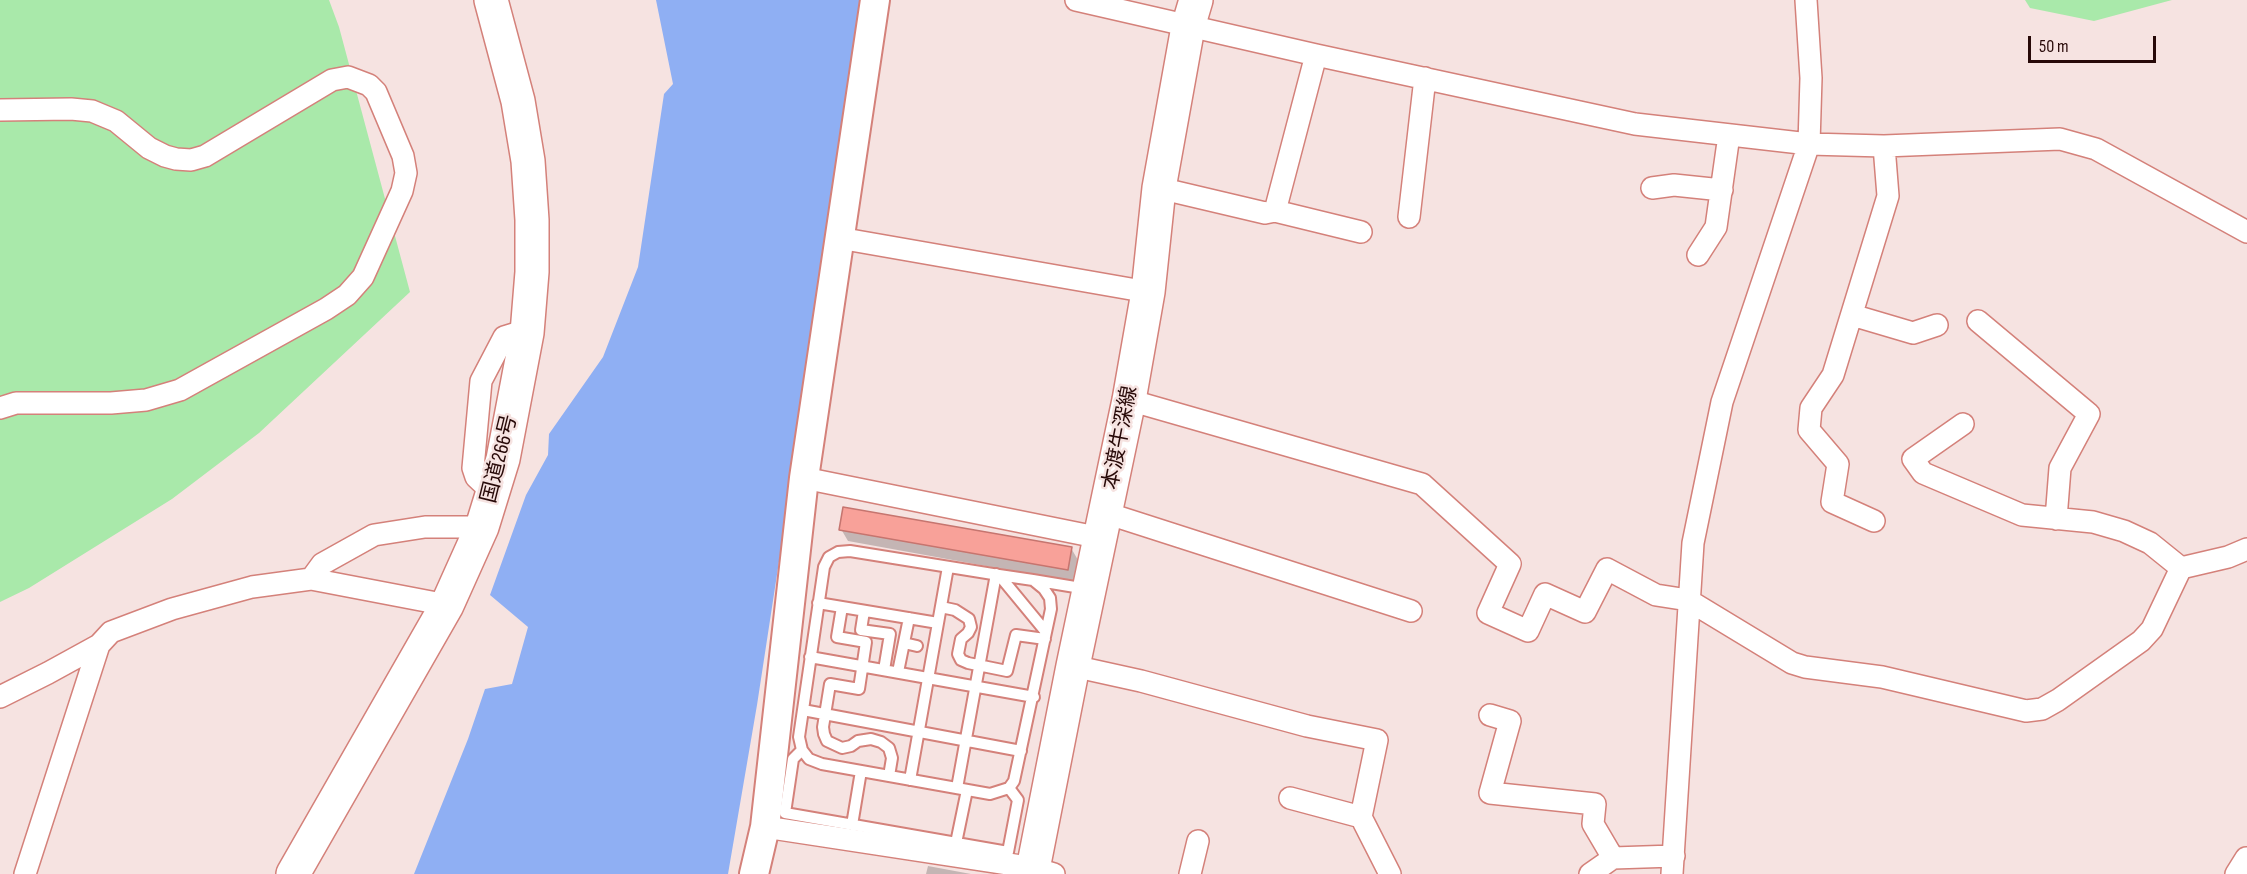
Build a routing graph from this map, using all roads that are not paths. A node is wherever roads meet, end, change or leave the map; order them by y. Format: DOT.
graph roads {
  1 [pos="491,0"];
  2 [pos="875,0"];
  3 [pos="1076,0"];
  4 [pos="1806,0"];
  5 [pos="1192,13"];
  6 [pos="1316,55"];
  7 [pos="1425,78"];
  8 [pos="0,111"];
  9 [pos="1730,135"];
  10 [pos="1809,144"];
  11 [pos="1884,146"];
  12 [pos="1159,188"];
  13 [pos="1652,188"];
  14 [pos="1722,190"];
  15 [pos="1275,211"];
  16 [pos="1409,217"];
  17 [pos="1361,232"];
  18 [pos="2247,232"];
  19 [pos="839,238"];
  20 [pos="1698,255"];
  21 [pos="1148,292"];
  22 [pos="1852,315"];
  23 [pos="1978,321"];
  24 [pos="1937,325"];
  25 [pos="1130,400"];
  26 [pos="0,408"];
  27 [pos="1963,424"];
  28 [pos="804,478"];
  29 [pos="2056,519"];
  30 [pos="1874,521"];
  31 [pos="1104,525"];
  32 [pos="482,527"];
  33 [pos="2247,549"];
  34 [pos="948,567"];
  35 [pos="2181,568"];
  36 [pos="997,575"];
  37 [pos="311,579"];
  38 [pos="1033,580"];
  39 [pos="1090,590"];
  40 [pos="1688,600"];
  41 [pos="818,603"];
  42 [pos="447,605"];
  43 [pos="842,607"];
  44 [pos="940,608"];
  45 [pos="864,611"];
  46 [pos="1411,611"];
  47 [pos="909,618"];
  48 [pos="938,623"];
  49 [pos="1045,636"];
  50 [pos="904,643"];
  51 [pos="99,645"];
  52 [pos="917,646"];
  53 [pos="810,657"];
  54 [pos="978,665"];
  55 [pos="862,666"];
  56 [pos="1073,666"];
  57 [pos="884,670"];
  58 [pos="898,672"];
  59 [pos="928,678"];
  60 [pos="974,686"];
  61 [pos="0,697"];
  62 [pos="1034,697"];
  63 [pos="803,710"];
  64 [pos="825,714"];
  65 [pos="1490,715"];
  66 [pos="918,732"];
  67 [pos="965,740"];
  68 [pos="802,750"];
  69 [pos="1021,751"];
  70 [pos="861,771"];
  71 [pos="890,776"];
  72 [pos="910,780"];
  73 [pos="1009,788"];
  74 [pos="962,789"];
  75 [pos="1290,798"];
  76 [pos="1361,817"];
  77 [pos="852,825"];
  78 [pos="765,827"];
  79 [pos="1198,841"];
  80 [pos="956,843"];
  81 [pos="1613,858"];
  82 [pos="1673,865"];
  83 [pos="1040,872"];
  84 [pos="25,874"];
  85 [pos="293,874"];
  86 [pos="754,874"];
  87 [pos="1190,874"];
  88 [pos="1389,874"];
  89 [pos="1590,874"];
  1 -- 32 [label="main road, 国道266号"];
  2 -- 19 [label="street"];
  3 -- 5 [label="street"];
  4 -- 10 [label="street"];
  5 -- 6 [label="street"];
  5 -- 12 [label="main road, 本渡牛深線"];
  6 -- 7 [label="street"];
  6 -- 15 [label="street"];
  7 -- 9 [label="street"];
  7 -- 16 [label="street"];
  8 -- 26 [label="street"];
  9 -- 10 [label="street"];
  9 -- 14 [label="street"];
  10 -- 11 [label="street"];
  10 -- 40 [label="street"];
  11 -- 18 [label="street"];
  11 -- 22 [label="street"];
  12 -- 15 [label="street"];
  12 -- 21 [label="main road, 本渡牛深線"];
  13 -- 14 [label="street"];
  14 -- 20 [label="street"];
  15 -- 17 [label="street"];
  19 -- 21 [label="street"];
  19 -- 28 [label="street"];
  21 -- 25 [label="main road, 本渡牛深線"];
  22 -- 24 [label="street"];
  22 -- 30 [label="street"];
  23 -- 29 [label="street"];
  25 -- 31 [label="main road, 本渡牛深線"];
  25 -- 40 [label="street"];
  27 -- 29 [label="street"];
  28 -- 31 [label="street"];
  28 -- 78 [label="street"];
  29 -- 35 [label="street"];
  31 -- 39 [label="main road, 本渡牛深線"];
  31 -- 46 [label="street"];
  32 -- 37 [label="street"];
  32 -- 42 [label="main road, 国道266号"];
  33 -- 35 [label="street"];
  34 -- 36 [label="lane"];
  34 -- 41 [label="lane"];
  34 -- 44 [label="lane"];
  35 -- 40 [label="street"];
  36 -- 38 [label="lane"];
  36 -- 49 [label="lane"];
  36 -- 54 [label="lane"];
  37 -- 42 [label="street"];
  37 -- 51 [label="street"];
  38 -- 39 [label="lane"];
  38 -- 49 [label="lane"];
  39 -- 56 [label="main road, 本渡牛深線"];
  40 -- 82 [label="street"];
  41 -- 43 [label="lane"];
  41 -- 53 [label="lane"];
  42 -- 85 [label="main road, 国道266号"];
  43 -- 45 [label="lane"];
  43 -- 55 [label="lane"];
  44 -- 48 [label="lane"];
  44 -- 54 [label="lane"];
  45 -- 47 [label="lane"];
  45 -- 57 [label="lane"];
  47 -- 48 [label="lane"];
  47 -- 50 [label="lane"];
  48 -- 59 [label="lane"];
  49 -- 54 [label="lane"];
  49 -- 62 [label="lane"];
  50 -- 52 [label="lane"];
  50 -- 58 [label="lane"];
  51 -- 61 [label="street"];
  51 -- 84 [label="street"];
  53 -- 55 [label="lane"];
  53 -- 63 [label="lane"];
  54 -- 60 [label="lane"];
  55 -- 57 [label="lane"];
  55 -- 64 [label="lane"];
  56 -- 76 [label="street"];
  56 -- 83 [label="main road, 本渡牛深線"];
  57 -- 58 [label="lane"];
  58 -- 59 [label="lane"];
  59 -- 60 [label="lane"];
  59 -- 66 [label="lane"];
  60 -- 62 [label="lane"];
  60 -- 67 [label="lane"];
  62 -- 69 [label="lane"];
  63 -- 64 [label="lane"];
  63 -- 68 [label="lane"];
  64 -- 66 [label="lane"];
  64 -- 71 [label="lane"];
  65 -- 81 [label="street"];
  66 -- 67 [label="lane"];
  66 -- 72 [label="lane"];
  67 -- 69 [label="lane"];
  67 -- 74 [label="lane"];
  68 -- 70 [label="lane"];
  68 -- 77 [label="lane"];
  69 -- 73 [label="lane"];
  70 -- 71 [label="lane"];
  70 -- 77 [label="lane"];
  71 -- 72 [label="lane"];
  72 -- 74 [label="lane"];
  73 -- 74 [label="lane"];
  73 -- 80 [label="lane"];
  74 -- 80 [label="lane"];
  75 -- 76 [label="street"];
  76 -- 88 [label="street"];
  77 -- 80 [label="lane"];
  78 -- 83 [label="street"];
  78 -- 86 [label="street"];
  79 -- 87 [label="street"];
  81 -- 82 [label="street"];
  81 -- 89 [label="street"];
}
